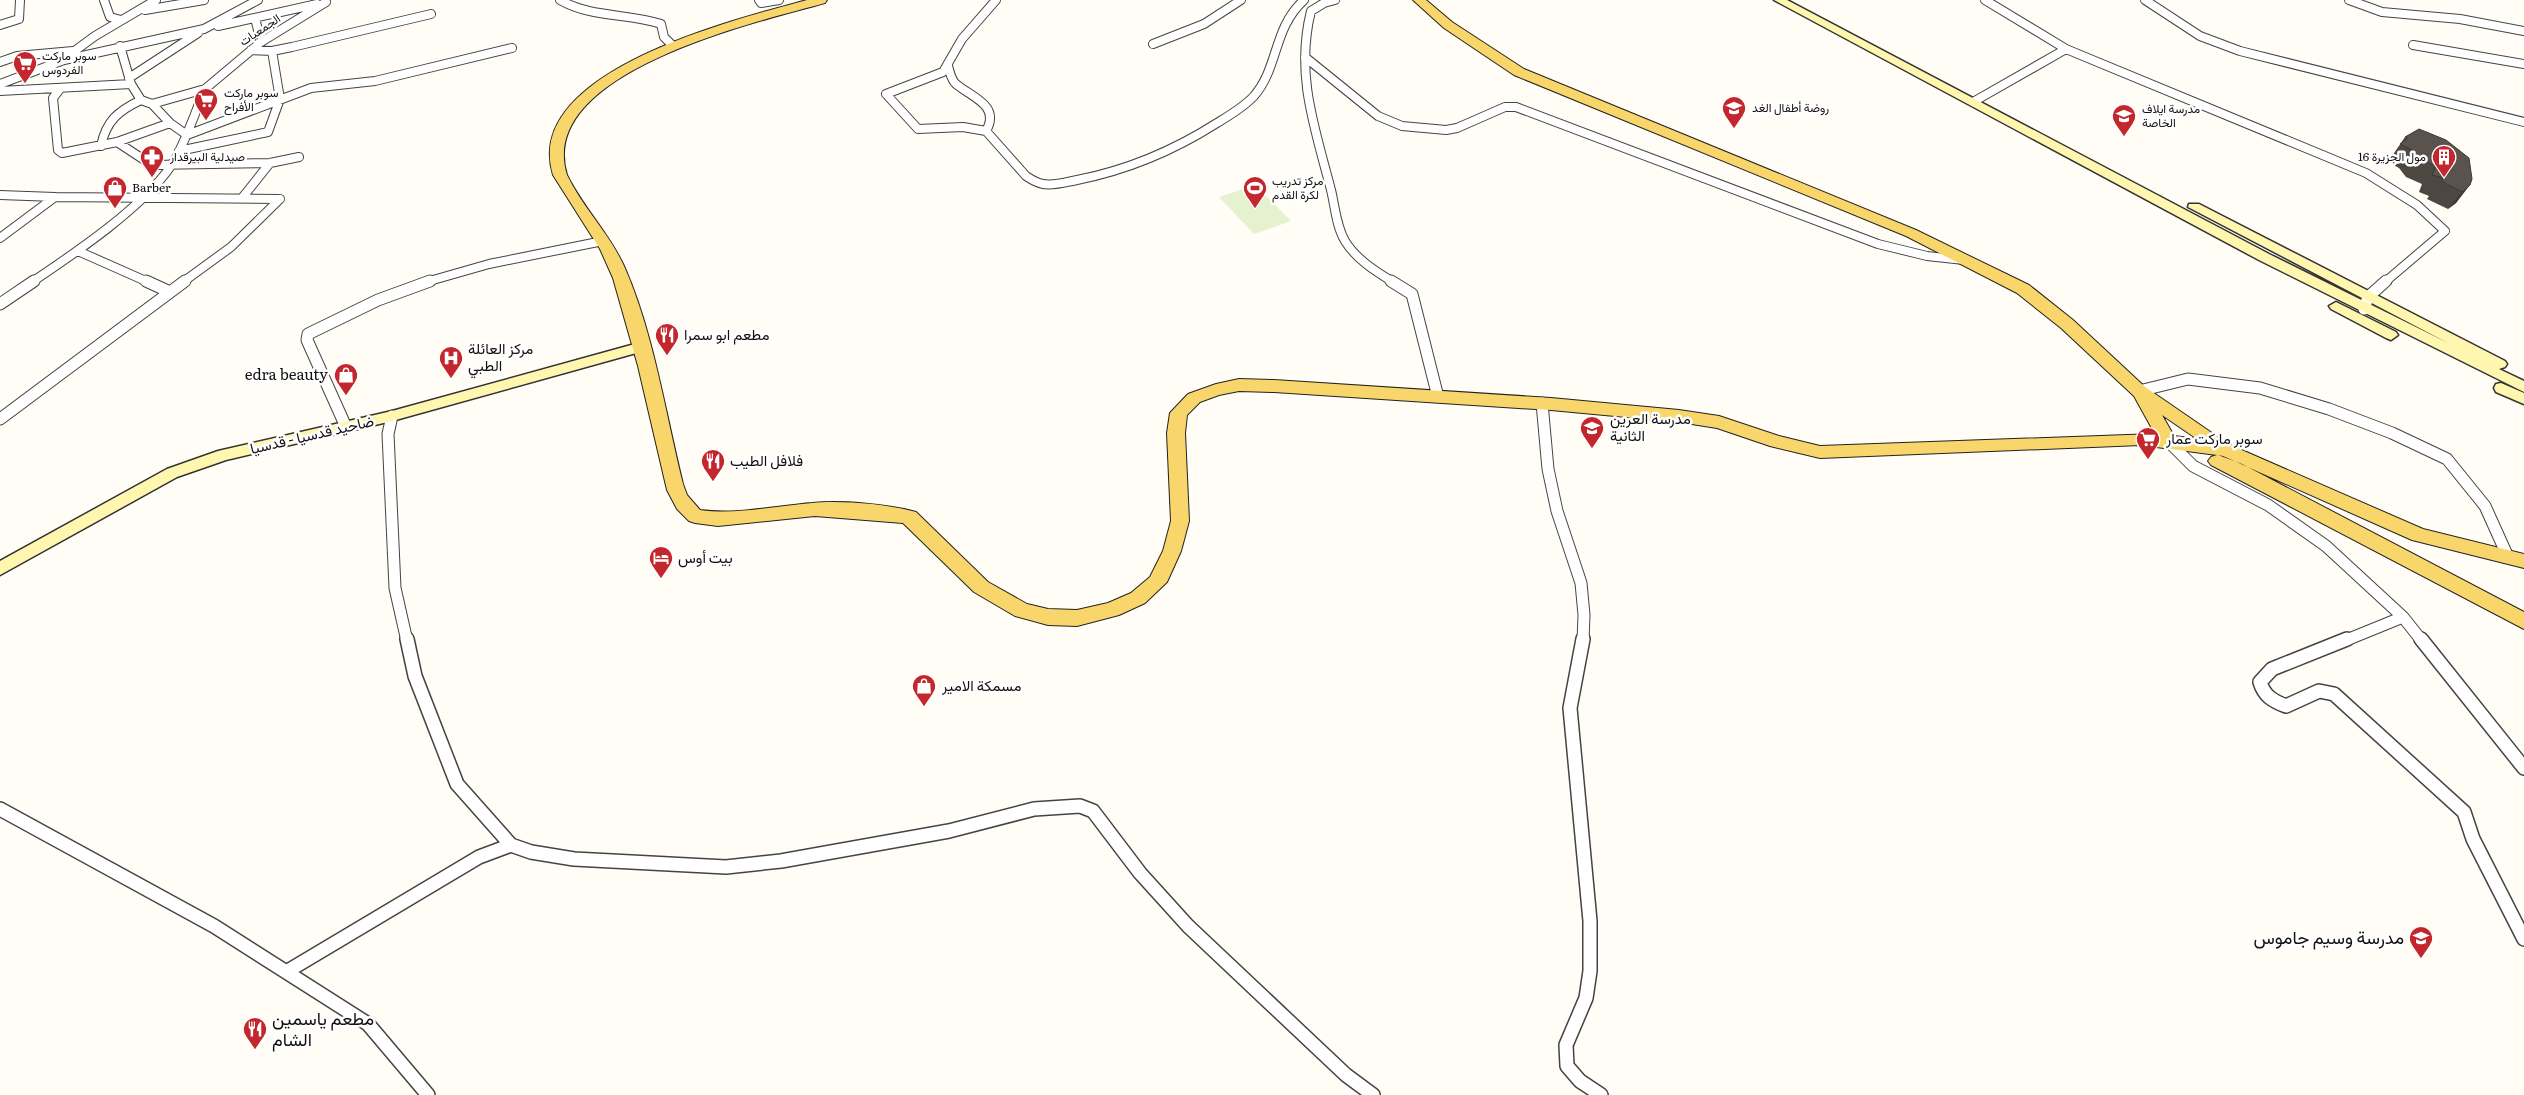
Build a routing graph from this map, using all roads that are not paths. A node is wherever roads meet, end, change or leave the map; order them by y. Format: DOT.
graph roads {
  1 [pos="20,0"];
  2 [pos="104,0"];
  3 [pos="156,0"];
  4 [pos="204,0"];
  5 [pos="258,0"];
  6 [pos="560,0"];
  7 [pos="759,0"];
  8 [pos="780,0"];
  9 [pos="821,0"];
  10 [pos="996,0"];
  11 [pos="1241,0"];
  12 [pos="1305,0"];
  13 [pos="1335,0"];
  14 [pos="1780,0"];
  15 [pos="1796,0"];
  16 [pos="1985,0"];
  17 [pos="2145,0"];
  18 [pos="2349,0"];
  19 [pos="330,1"];
  20 [pos="1418,1"];
  21 [pos="312,2"];
  22 [pos="1311,10"];
  23 [pos="136,12"];
  24 [pos="431,14"];
  25 [pos="255,18"];
  26 [pos="120,20"];
  27 [pos="0,25"];
  28 [pos="204,29"];
  29 [pos="2524,31"];
  30 [pos="262,42"];
  31 [pos="1153,44"];
  32 [pos="2413,44"];
  33 [pos="120,46"];
  34 [pos="673,46"];
  35 [pos="512,48"];
  36 [pos="2066,49"];
  37 [pos="251,50"];
  38 [pos="73,51"];
  39 [pos="272,51"];
  40 [pos="1305,57"];
  41 [pos="64,60"];
  42 [pos="0,62"];
  43 [pos="2524,64"];
  44 [pos="948,66"];
  45 [pos="130,81"];
  46 [pos="0,84"];
  47 [pos="60,89"];
  48 [pos="205,89"];
  49 [pos="0,91"];
  50 [pos="280,99"];
  51 [pos="141,100"];
  52 [pos="1977,100"];
  53 [pos="152,104"];
  54 [pos="2524,122"];
  55 [pos="170,123"];
  56 [pos="986,131"];
  57 [pos="187,135"];
  58 [pos="117,142"];
  59 [pos="101,146"];
  60 [pos="180,151"];
  61 [pos="300,157"];
  62 [pos="270,163"];
  63 [pos="172,165"];
  64 [pos="0,195"];
  65 [pos="55,197"];
  66 [pos="142,198"];
  67 [pos="242,198"];
  68 [pos="0,238"];
  69 [pos="603,241"];
  70 [pos="78,251"];
  71 [pos="2264,257"];
  72 [pos="1971,261"];
  73 [pos="170,292"];
  74 [pos="2366,303"];
  75 [pos="0,304"];
  76 [pos="642,348"];
  77 [pos="2524,376"];
  78 [pos="2524,387"];
  79 [pos="2139,391"];
  80 [pos="1438,397"];
  81 [pos="2524,399"];
  82 [pos="1542,403"];
  83 [pos="392,416"];
  84 [pos="0,418"];
  85 [pos="346,427"];
  86 [pos="2168,441"];
  87 [pos="2226,450"];
  88 [pos="2516,559"];
  89 [pos="0,569"];
  90 [pos="2402,617"];
  91 [pos="2524,621"];
  92 [pos="2524,768"];
  93 [pos="0,809"];
  94 [pos="511,844"];
  95 [pos="2524,939"];
  96 [pos="286,972"];
  97 [pos="428,1095"];
  98 [pos="1373,1095"];
  99 [pos="1601,1095"];
  1 -- 27 [label="street"];
  2 -- 26 [label="street"];
  3 -- 23 [label="street"];
  4 -- 23 [label="street"];
  5 -- 28 [label="street"];
  6 -- 34 [label="street"];
  7 -- 8 [label="street"];
  9 -- 34 [label="main road"];
  10 -- 44 [label="street"];
  11 -- 31 [label="street"];
  12 -- 22 [label="street"];
  12 -- 56 [label="street"];
  13 -- 22 [label="street"];
  14 -- 52 [label="street"];
  15 -- 52 [label="street"];
  16 -- 36 [label="street"];
  17 -- 54 [label="street"];
  18 -- 29 [label="street"];
  19 -- 21 [label="street, الجمعيات"];
  19 -- 30 [label="street, الجمعيات"];
  20 -- 72 [label="main road"];
  21 -- 25 [label="street, الجمعيات"];
  22 -- 40 [label="street"];
  23 -- 26 [label="street"];
  24 -- 39 [label="street"];
  25 -- 28 [label="street, الجمعيات"];
  25 -- 30 [label="street"];
  26 -- 38 [label="street"];
  28 -- 33 [label="street"];
  28 -- 45 [label="street, الجمعيات"];
  30 -- 37 [label="street, الجمعيات"];
  32 -- 43 [label="street"];
  33 -- 41 [label="street"];
  33 -- 45 [label="street"];
  34 -- 69 [label="main road"];
  35 -- 50 [label="street"];
  36 -- 52 [label="street"];
  36 -- 74 [label="street"];
  37 -- 39 [label="street"];
  37 -- 48 [label="street, الجمعيات"];
  38 -- 41 [label="street"];
  38 -- 42 [label="street"];
  39 -- 50 [label="street"];
  40 -- 72 [label="street"];
  40 -- 80 [label="street"];
  41 -- 46 [label="street"];
  44 -- 56 [label="street"];
  44 -- 56 [label="street"];
  45 -- 47 [label="street"];
  45 -- 51 [label="street"];
  47 -- 49 [label="street"];
  47 -- 59 [label="street"];
  48 -- 53 [label="street, الجمعيات"];
  48 -- 57 [label="street"];
  50 -- 57 [label="street"];
  50 -- 60 [label="street"];
  51 -- 53 [label="street"];
  51 -- 59 [label="street"];
  52 -- 71 [label="street"];
  52 -- 74 [label="street"];
  53 -- 55 [label="street"];
  55 -- 57 [label="street"];
  55 -- 58 [label="street"];
  57 -- 60 [label="street"];
  58 -- 59 [label="street"];
  58 -- 63 [label="street"];
  60 -- 63 [label="street"];
  61 -- 62 [label="street"];
  62 -- 63 [label="street"];
  62 -- 67 [label="street"];
  63 -- 66 [label="street"];
  64 -- 65 [label="street"];
  65 -- 66 [label="street"];
  65 -- 68 [label="street"];
  66 -- 67 [label="street"];
  66 -- 70 [label="street"];
  67 -- 73 [label="street"];
  69 -- 76 [label="main road"];
  69 -- 85 [label="street"];
  70 -- 73 [label="street"];
  70 -- 75 [label="street"];
  71 -- 74 [label="street"];
  71 -- 81 [label="street"];
  72 -- 79 [label="main road"];
  73 -- 84 [label="street"];
  74 -- 77 [label="street"];
  74 -- 78 [label="street"];
  76 -- 80 [label="main road"];
  76 -- 83 [label="street, ضاحيد قدسيا - قدسيا"];
  79 -- 86 [label="main road"];
  79 -- 87 [label="main road"];
  79 -- 88 [label="street"];
  80 -- 82 [label="main road"];
  82 -- 86 [label="main road"];
  82 -- 99 [label="street"];
  83 -- 85 [label="street, ضاحيد قدسيا - قدسيا"];
  83 -- 94 [label="street"];
  85 -- 89 [label="street, ضاحيد قدسيا - قدسيا"];
  86 -- 87 [label="main road"];
  86 -- 90 [label="street"];
  86 -- 91 [label="main road"];
  87 -- 88 [label="main road"];
  90 -- 92 [label="street"];
  90 -- 95 [label="street"];
  93 -- 96 [label="street"];
  94 -- 96 [label="street"];
  94 -- 98 [label="street"];
  96 -- 97 [label="street"];
}
